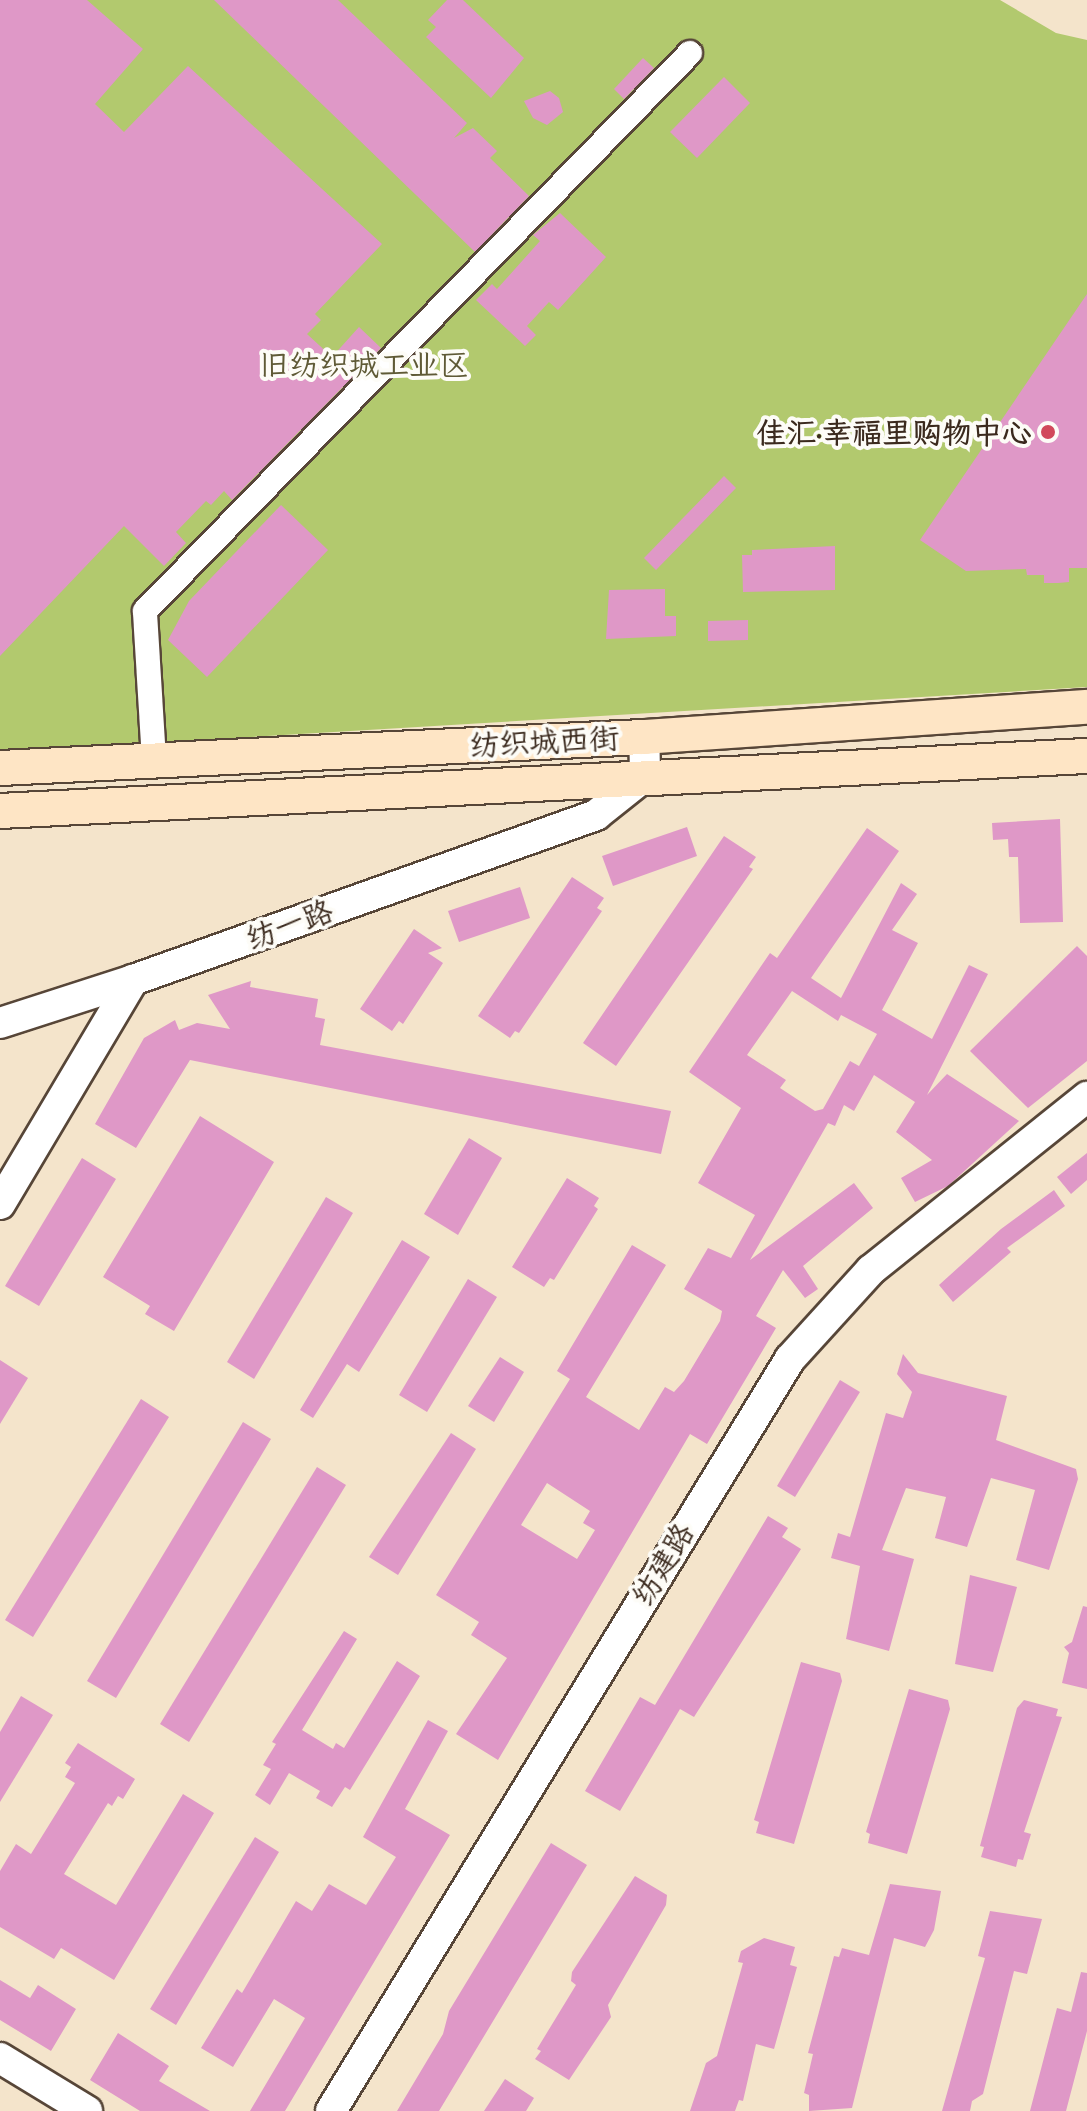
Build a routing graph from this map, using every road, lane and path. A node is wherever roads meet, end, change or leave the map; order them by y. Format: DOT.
graph roads {
  1 [pos="690,53"];
  2 [pos="1087,707"];
  3 [pos="644,737"];
  4 [pos="1087,756"];
  5 [pos="154,760"];
  6 [pos="0,768"];
  7 [pos="645,776"];
  8 [pos="0,811"];
  9 [pos="133,980"];
  10 [pos="0,1023"];
  11 [pos="1087,1097"];
  12 [pos="0,1204"];
  13 [pos="0,2058"];
  14 [pos="87,2111"];
  15 [pos="331,2111"];
  1 -- 5 [label="street"];
  2 -- 3 [label="main road, 纺织城西街"];
  3 -- 5 [label="main road, 纺织城西街"];
  3 -- 7 [label="street"];
  4 -- 7 [label="main road, 纺织城西街"];
  5 -- 6 [label="main road, 纺织城西街"];
  7 -- 8 [label="main road, 纺织城西街"];
  7 -- 9 [label="street, 纺一路"];
  9 -- 10 [label="street, 纺一路"];
  9 -- 12 [label="street"];
  11 -- 15 [label="street, 纺建路"];
  13 -- 14 [label="street"];
}
